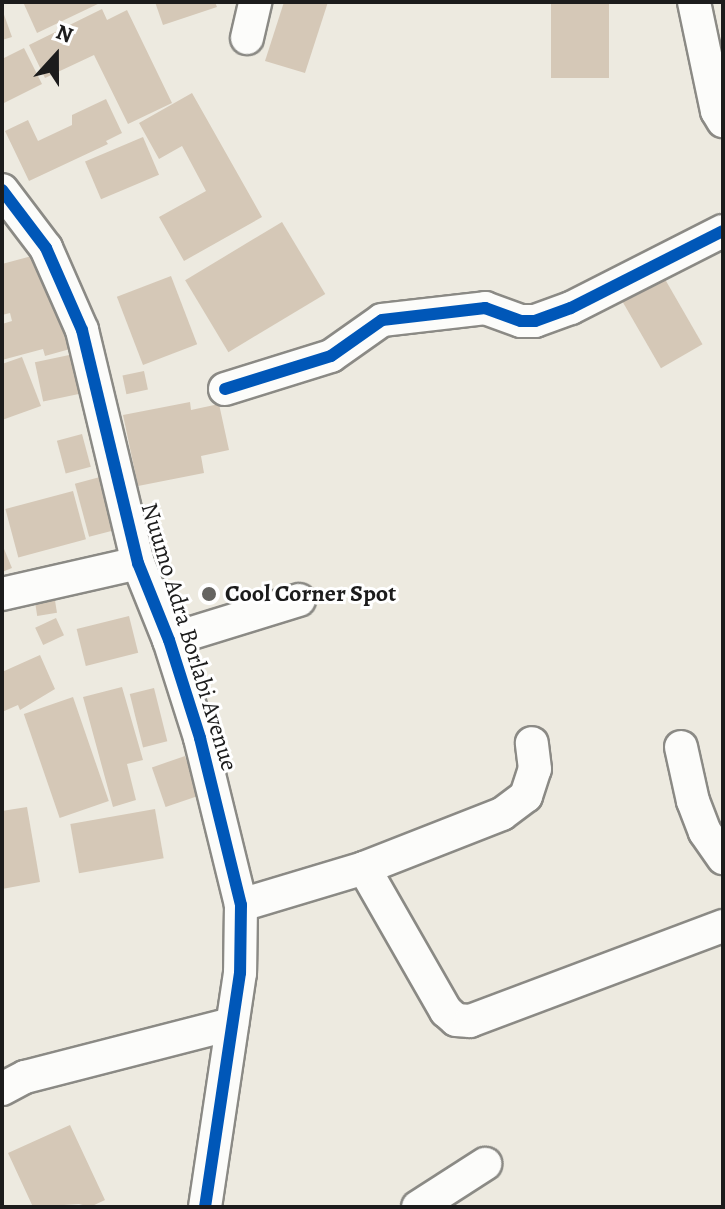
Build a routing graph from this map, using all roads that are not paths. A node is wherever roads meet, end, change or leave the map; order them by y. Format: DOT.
graph roads {
  1 [pos="255,2"];
  2 [pos="694,2"];
  3 [pos="247,38"];
  4 [pos="723,121"];
  5 [pos="2,190"];
  6 [pos="723,231"];
  7 [pos="225,389"];
  8 [pos="138,563"];
  9 [pos="2,594"];
  10 [pos="299,600"];
  11 [pos="169,640"];
  12 [pos="532,743"];
  13 [pos="681,747"];
  14 [pos="723,858"];
  15 [pos="364,868"];
  16 [pos="241,905"];
  17 [pos="723,926"];
  18 [pos="232,1024"];
  19 [pos="2,1089"];
  20 [pos="485,1164"];
  21 [pos="205,1207"];
  22 [pos="418,1207"];
  1 -- 3 [label="street"];
  2 -- 4 [label="street"];
  5 -- 8 [label="street, Nuumo Adra Borlabi Avenue"];
  6 -- 7 [label="street"];
  8 -- 9 [label="street"];
  8 -- 11 [label="street, Nuumo Adra Borlabi Avenue"];
  10 -- 11 [label="street"];
  11 -- 16 [label="street, Nuumo Adra Borlabi Avenue"];
  12 -- 15 [label="street"];
  13 -- 14 [label="street"];
  15 -- 16 [label="street"];
  15 -- 17 [label="street"];
  16 -- 18 [label="street, Nuumo Adra Borlabi Avenue"];
  18 -- 19 [label="street"];
  18 -- 21 [label="street, Nuumo Adra Borlabi Avenue"];
  20 -- 22 [label="street"];
}
